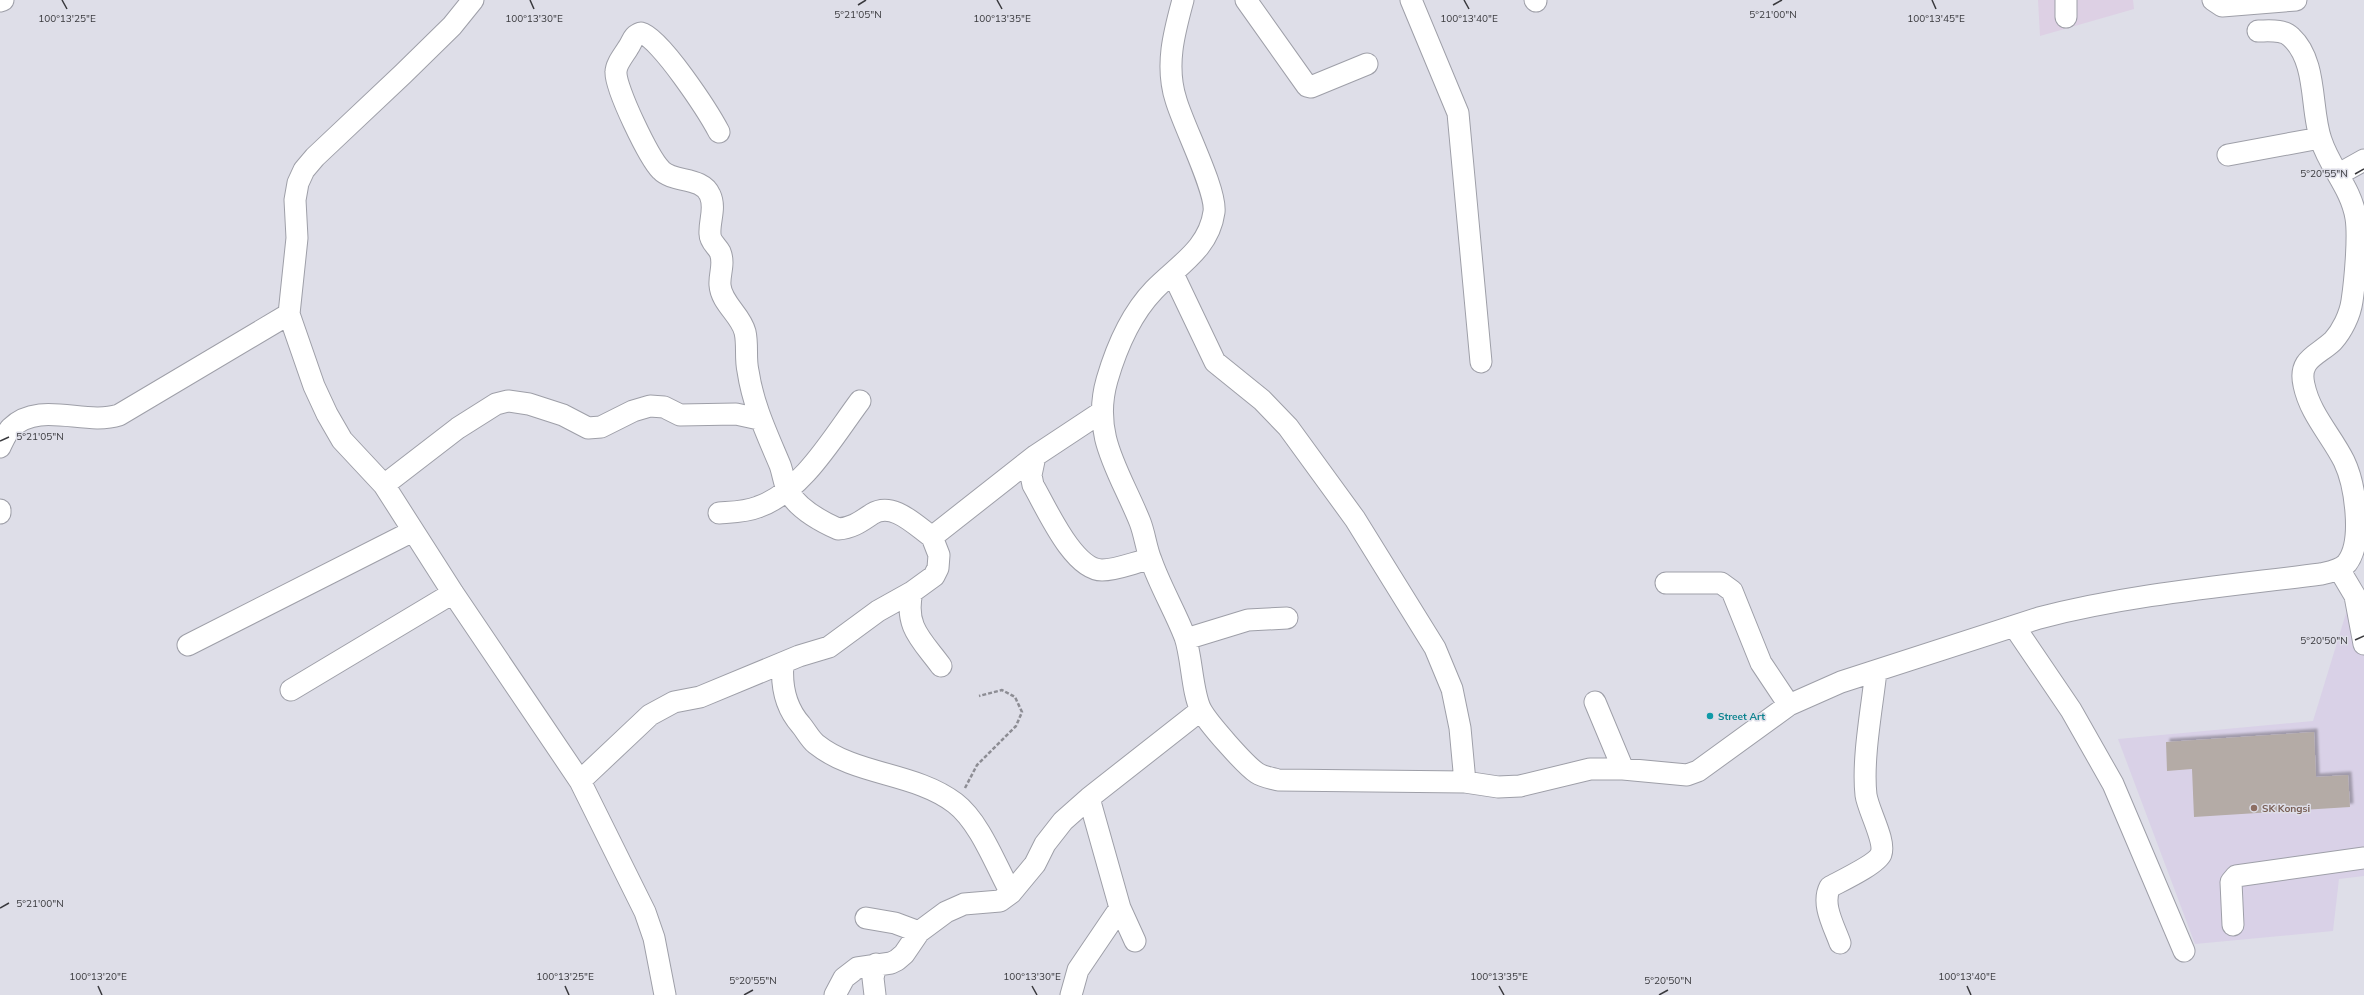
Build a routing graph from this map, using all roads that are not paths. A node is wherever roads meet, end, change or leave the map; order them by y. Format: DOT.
graph roads {
  1 [pos="4,0"];
  2 [pos="473,0"];
  3 [pos="1183,0"];
  4 [pos="1246,0"];
  5 [pos="1410,0"];
  6 [pos="2213,0"];
  7 [pos="0,1"];
  8 [pos="2296,1"];
  9 [pos="2258,31"];
  10 [pos="1367,64"];
  11 [pos="719,132"];
  12 [pos="2320,138"];
  13 [pos="2228,155"];
  14 [pos="2364,160"];
  15 [pos="2339,174"];
  16 [pos="1173,274"];
  17 [pos="289,314"];
  18 [pos="1481,362"];
  19 [pos="860,401"];
  20 [pos="1100,413"];
  21 [pos="759,418"];
  22 [pos="0,447"];
  23 [pos="1036,456"];
  24 [pos="384,485"];
  25 [pos="788,491"];
  26 [pos="0,510"];
  27 [pos="0,513"];
  28 [pos="719,513"];
  29 [pos="413,532"];
  30 [pos="932,537"];
  31 [pos="1150,558"];
  32 [pos="2339,569"];
  33 [pos="1666,583"];
  34 [pos="912,592"];
  35 [pos="453,593"];
  36 [pos="1287,618"];
  37 [pos="2014,626"];
  38 [pos="1186,639"];
  39 [pos="2364,644"];
  40 [pos="188,645"];
  41 [pos="783,663"];
  42 [pos="941,666"];
  43 [pos="1876,670"];
  44 [pos="291,690"];
  45 [pos="1595,702"];
  46 [pos="1789,705"];
  47 [pos="1201,710"];
  48 [pos="1622,769"];
  49 [pos="580,781"];
  50 [pos="1465,782"];
  51 [pos="1089,798"];
  52 [pos="2364,858"];
  53 [pos="1011,893"];
  54 [pos="1120,908"];
  55 [pos="866,918"];
  56 [pos="2233,925"];
  57 [pos="919,932"];
  58 [pos="1135,941"];
  59 [pos="1840,943"];
  60 [pos="2184,951"];
  61 [pos="876,964"];
  62 [pos="665,995"];
  63 [pos="835,995"];
  64 [pos="876,995"];
  65 [pos="1071,995"];
  1 -- 7 [label="street"];
  2 -- 17 [label="street"];
  3 -- 16 [label="street"];
  4 -- 10 [label="street"];
  5 -- 18 [label="street"];
  6 -- 8 [label="street"];
  9 -- 12 [label="street"];
  11 -- 21 [label="street"];
  12 -- 13 [label="street"];
  12 -- 15 [label="street"];
  14 -- 15 [label="street"];
  15 -- 32 [label="street"];
  16 -- 20 [label="street"];
  16 -- 50 [label="street"];
  17 -- 22 [label="street"];
  17 -- 24 [label="street"];
  19 -- 25 [label="street"];
  20 -- 23 [label="street"];
  20 -- 31 [label="street"];
  21 -- 24 [label="street"];
  21 -- 25 [label="street"];
  23 -- 30 [label="street"];
  23 -- 31 [label="street"];
  24 -- 29 [label="street"];
  25 -- 28 [label="street"];
  25 -- 30 [label="street"];
  26 -- 27 [label="street"];
  29 -- 35 [label="street"];
  29 -- 40 [label="street"];
  30 -- 34 [label="street"];
  31 -- 38 [label="street"];
  32 -- 37 [label="street"];
  32 -- 39 [label="street"];
  33 -- 46 [label="street"];
  34 -- 41 [label="street"];
  34 -- 42 [label="street"];
  35 -- 44 [label="street"];
  35 -- 49 [label="street"];
  36 -- 38 [label="street"];
  37 -- 43 [label="street"];
  37 -- 60 [label="street"];
  38 -- 47 [label="street"];
  41 -- 49 [label="street"];
  41 -- 53 [label="street"];
  43 -- 46 [label="street"];
  43 -- 59 [label="street"];
  45 -- 48 [label="street"];
  46 -- 48 [label="street"];
  47 -- 50 [label="street"];
  47 -- 51 [label="street"];
  48 -- 50 [label="street"];
  49 -- 62 [label="street"];
  51 -- 53 [label="street"];
  51 -- 54 [label="street"];
  52 -- 56 [label="street"];
  53 -- 57 [label="street"];
  54 -- 58 [label="street"];
  54 -- 65 [label="street"];
  55 -- 57 [label="street"];
  57 -- 61 [label="street"];
  61 -- 63 [label="street"];
  61 -- 64 [label="street"];
}
